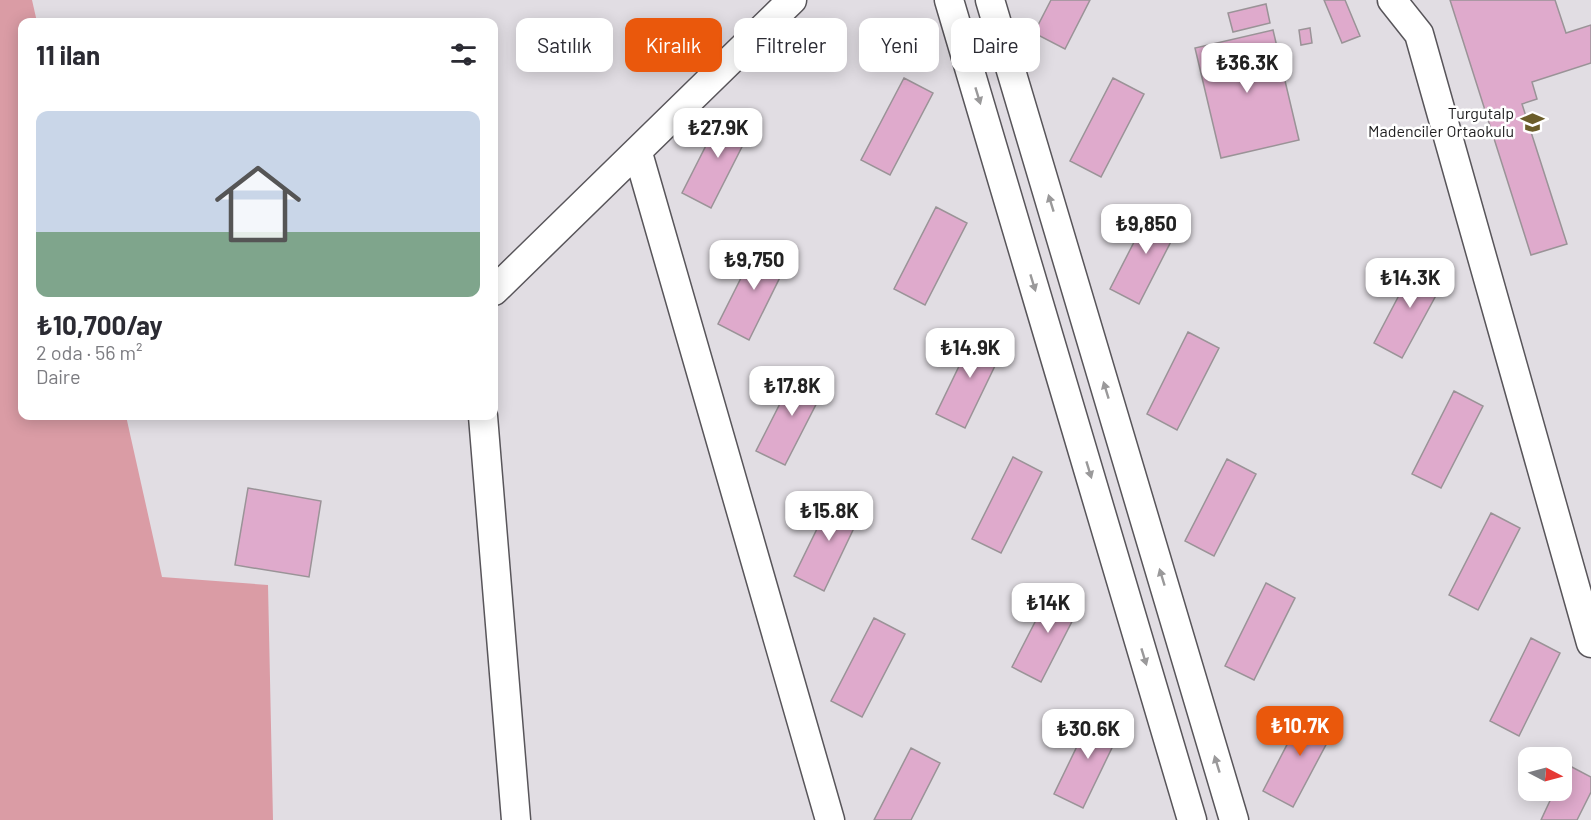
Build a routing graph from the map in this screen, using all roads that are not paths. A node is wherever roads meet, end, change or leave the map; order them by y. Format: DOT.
graph roads {
  1 [pos="792,0"];
  2 [pos="949,0"];
  3 [pos="990,0"];
  4 [pos="1392,0"];
  5 [pos="638,153"];
  6 [pos="498,287"];
  7 [pos="483,420"];
  8 [pos="1591,643"];
  9 [pos="516,820"];
  10 [pos="830,820"];
  11 [pos="1192,820"];
  12 [pos="1234,820"];
  1 -- 5 [label="street"];
  2 -- 11 [label="street, one-way"];
  12 -- 3 [label="street, one-way"];
  4 -- 8 [label="street"];
  5 -- 6 [label="street"];
  5 -- 10 [label="street"];
  7 -- 9 [label="street"];
}
